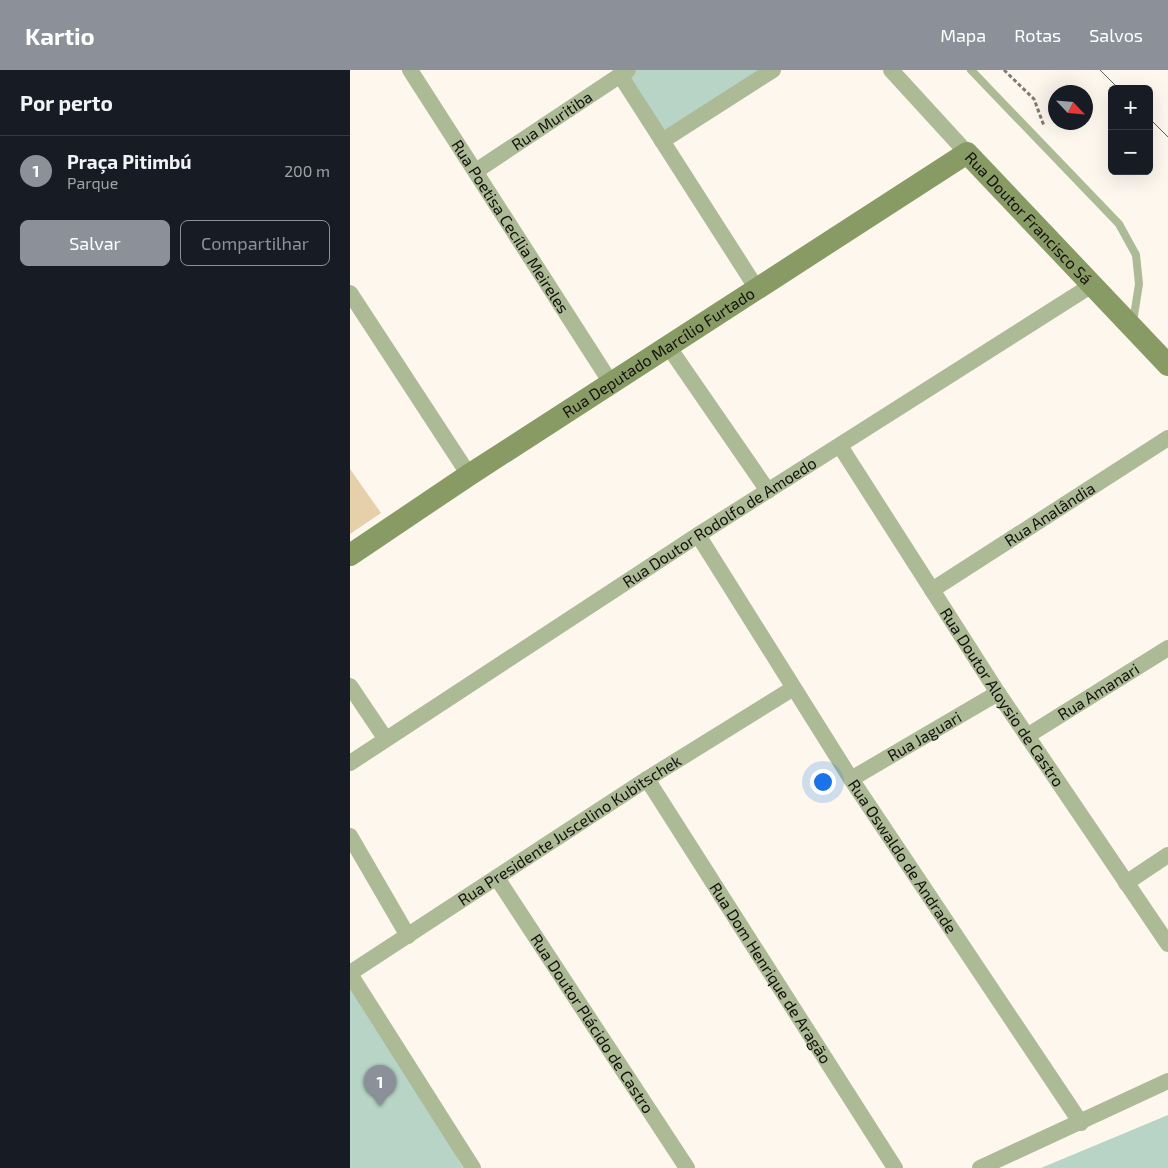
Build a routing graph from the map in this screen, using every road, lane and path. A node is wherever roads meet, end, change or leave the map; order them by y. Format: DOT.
graph roads {
  1 [pos="410,70"];
  2 [pos="773,70"];
  3 [pos="891,70"];
  4 [pos="971,70"];
  5 [pos="1004,70"];
  6 [pos="624,73"];
  7 [pos="662,141"];
  8 [pos="967,153"];
  9 [pos="1055,157"];
  10 [pos="476,171"];
  11 [pos="1092,285"];
  12 [pos="757,289"];
  13 [pos="350,293"];
  14 [pos="1132,326"];
  15 [pos="668,346"];
  16 [pos="1168,365"];
  17 [pos="610,383"];
  18 [pos="1168,438"];
  19 [pos="840,446"];
  20 [pos="469,475"];
  21 [pos="768,491"];
  22 [pos="698,535"];
  23 [pos="350,555"];
  24 [pos="932,590"];
  25 [pos="1168,648"];
  26 [pos="350,686"];
  27 [pos="792,688"];
  28 [pos="998,693"];
  29 [pos="1027,736"];
  30 [pos="385,738"];
  31 [pos="350,763"];
  32 [pos="647,779"];
  33 [pos="851,779"];
  34 [pos="350,836"];
  35 [pos="1168,855"];
  36 [pos="497,878"];
  37 [pos="1126,883"];
  38 [pos="408,936"];
  39 [pos="1168,944"];
  40 [pos="350,973"];
  41 [pos="1168,1081"];
  42 [pos="1081,1123"];
  43 [pos="473,1168"];
  44 [pos="687,1168"];
  45 [pos="895,1168"];
  46 [pos="980,1168"];
  1 -- 10 [label="street, Rua Poetisa Cecília Meireles"];
  2 -- 7 [label="street"];
  3 -- 8 [label="street, Rua Doutor Francisco Sá"];
  4 -- 9 [label="lane"];
  5 -- 9 [label="path"];
  6 -- 7 [label="street"];
  6 -- 10 [label="street, Rua Muritiba"];
  7 -- 12 [label="street"];
  8 -- 11 [label="street, Rua Doutor Francisco Sá"];
  8 -- 12 [label="street, Rua Deputado Marcílio Furtado"];
  9 -- 14 [label="lane"];
  10 -- 17 [label="street, Rua Poetisa Cecília Meireles"];
  11 -- 14 [label="street, Rua Doutor Francisco Sá"];
  11 -- 19 [label="street, Rua Doutor Rodolfo de Amoedo"];
  12 -- 15 [label="street, Rua Deputado Marcílio Furtado"];
  13 -- 20 [label="street"];
  14 -- 16 [label="street, Rua Doutor Francisco Sá"];
  15 -- 17 [label="street, Rua Deputado Marcílio Furtado"];
  15 -- 21 [label="street"];
  17 -- 20 [label="street, Rua Deputado Marcílio Furtado"];
  18 -- 24 [label="street, Rua Analândia"];
  19 -- 21 [label="street, Rua Doutor Rodolfo de Amoedo"];
  19 -- 24 [label="street, Rua Doutor Aloysio de Castro"];
  20 -- 23 [label="street, Rua Deputado Marcílio Furtado"];
  21 -- 22 [label="street, Rua Doutor Rodolfo de Amoedo"];
  22 -- 27 [label="street, Rua Oswaldo de Andrade"];
  22 -- 30 [label="street, Rua Doutor Rodolfo de Amoedo"];
  24 -- 28 [label="street, Rua Doutor Aloysio de Castro"];
  25 -- 29 [label="street, Rua Amanari"];
  26 -- 30 [label="street"];
  27 -- 32 [label="street, Rua Presidente Juscelino Kubitschek"];
  27 -- 33 [label="street, Rua Oswaldo de Andrade"];
  28 -- 29 [label="street, Rua Doutor Aloysio de Castro"];
  28 -- 33 [label="street, Rua Jaguari"];
  29 -- 37 [label="street, Rua Doutor Aloysio de Castro"];
  30 -- 31 [label="street, Rua Doutor Rodolfo de Amoedo"];
  32 -- 36 [label="street, Rua Presidente Juscelino Kubitschek"];
  32 -- 45 [label="street, Rua Dom Henrique de Aragão"];
  33 -- 42 [label="street, Rua Oswaldo de Andrade"];
  34 -- 38 [label="street"];
  35 -- 37 [label="street"];
  36 -- 38 [label="street, Rua Presidente Juscelino Kubitschek"];
  36 -- 44 [label="street, Rua Doutor Plácido de Castro"];
  37 -- 39 [label="street, Rua Doutor Aloysio de Castro"];
  38 -- 40 [label="street, Rua Presidente Juscelino Kubitschek"];
  40 -- 43 [label="street"];
  41 -- 42 [label="street"];
  42 -- 46 [label="street"];
}
